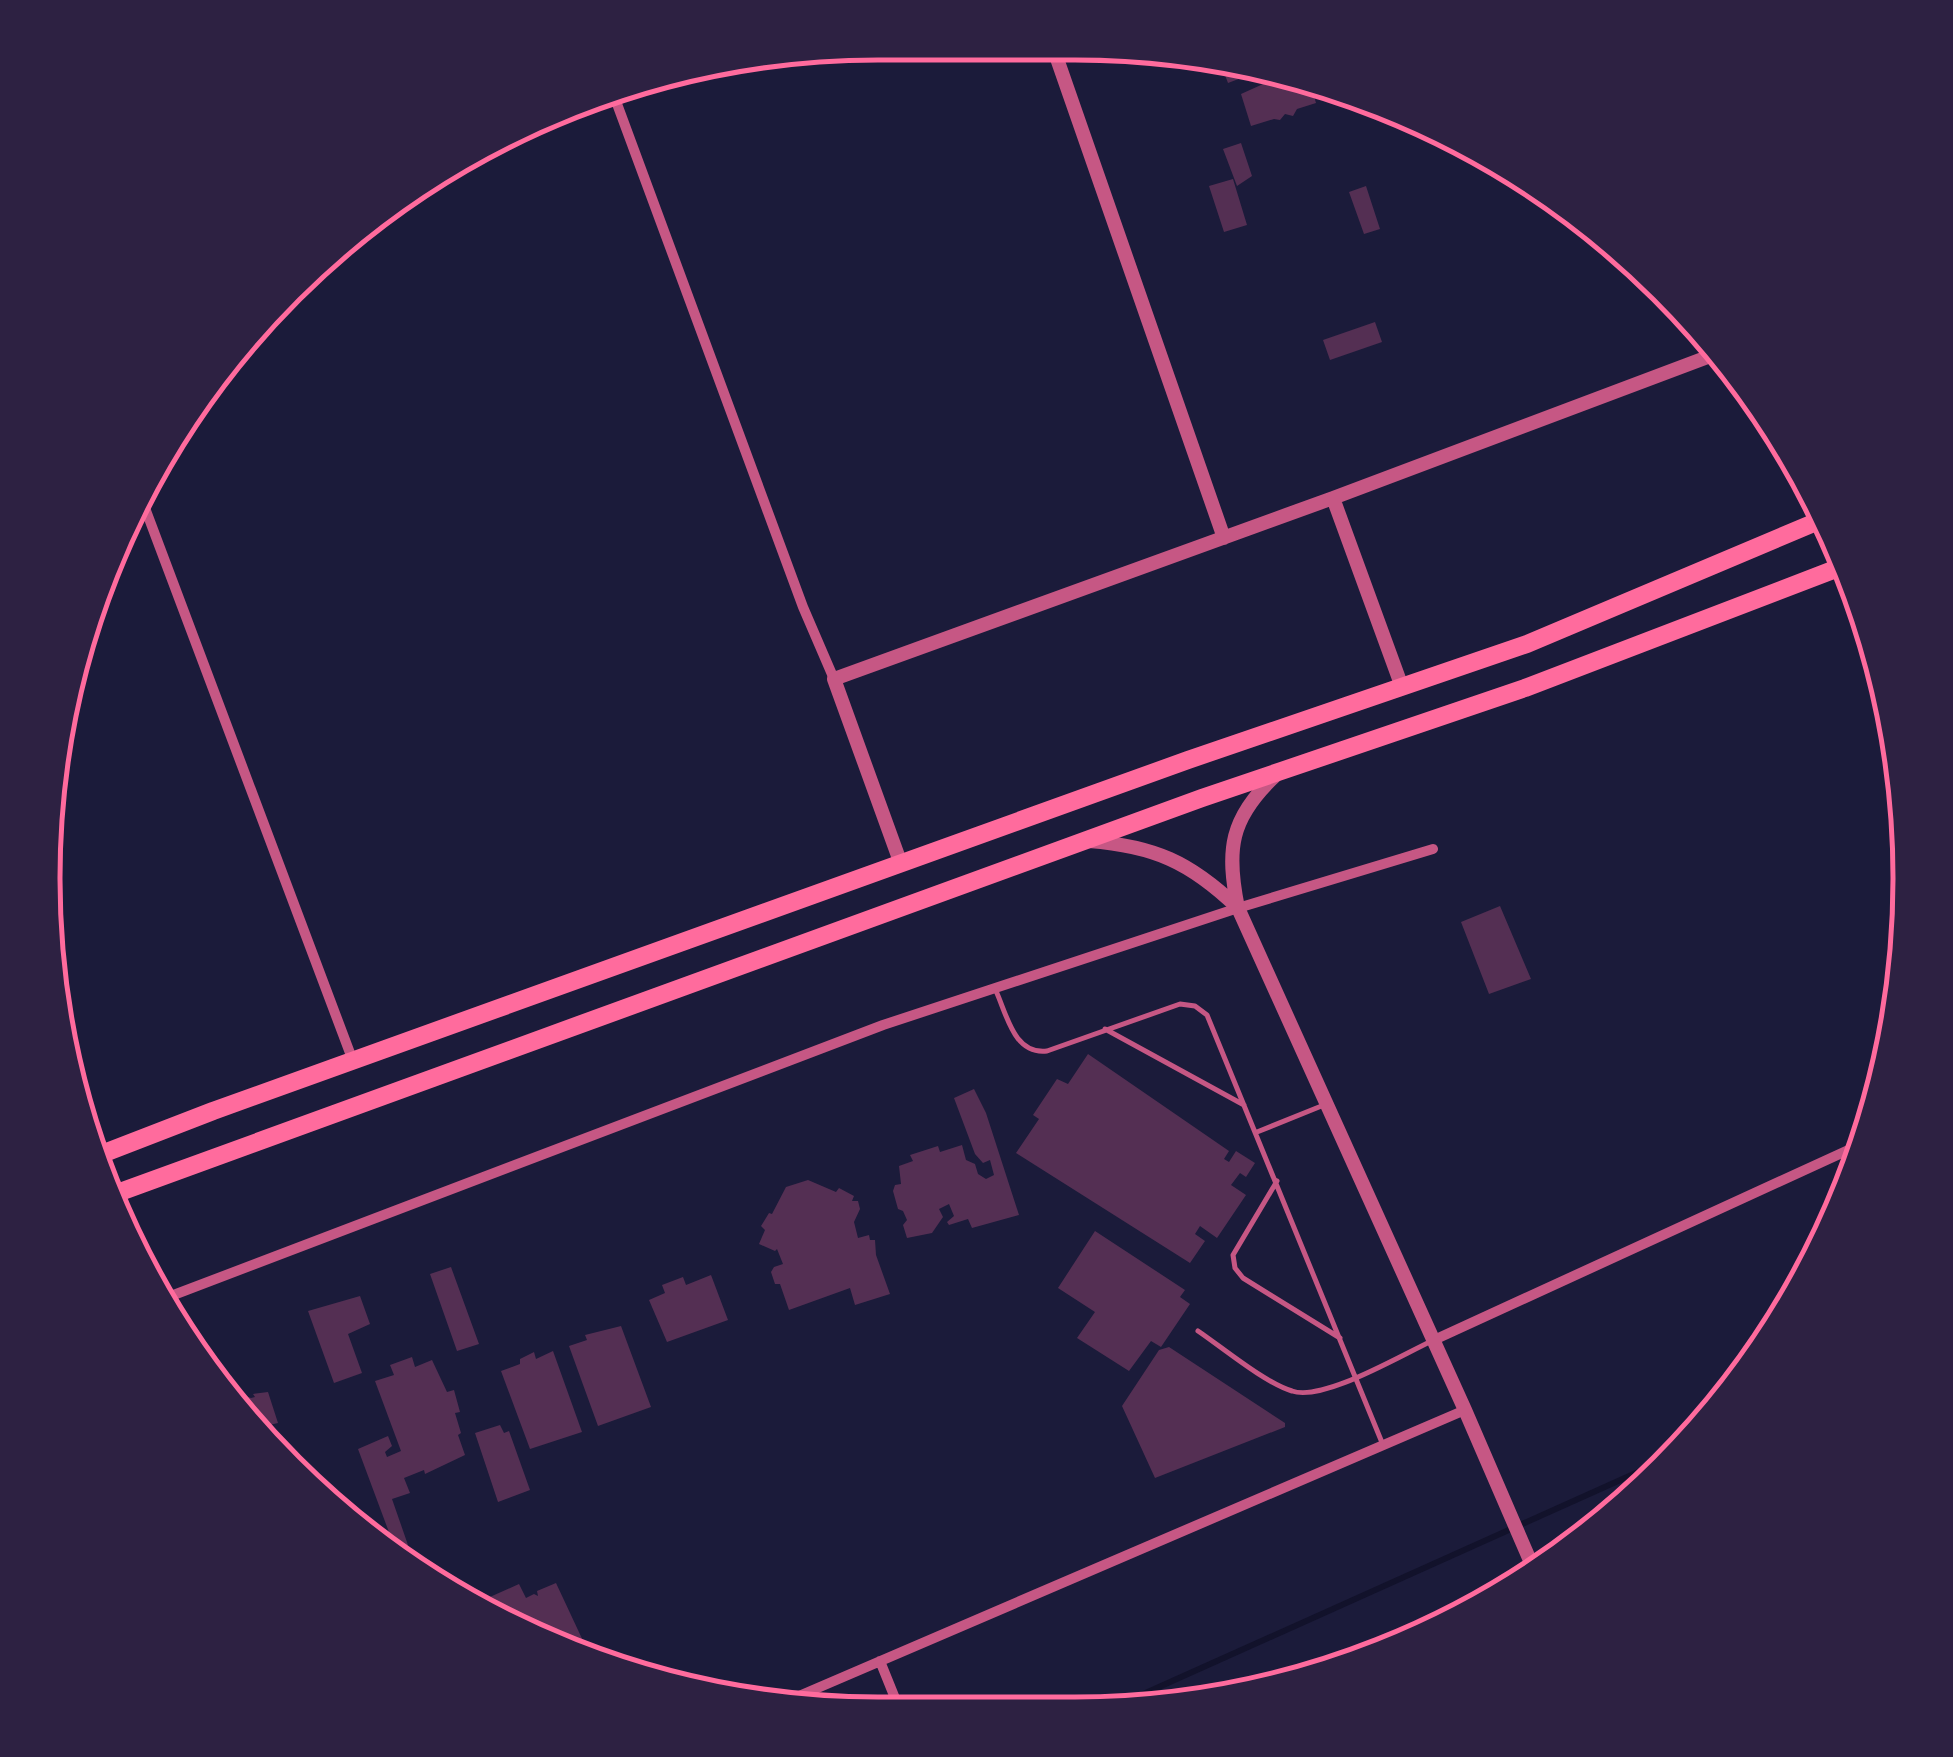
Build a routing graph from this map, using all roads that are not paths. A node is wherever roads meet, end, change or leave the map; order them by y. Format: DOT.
graph roads {
  1 [pos="1057,60"];
  2 [pos="617,103"];
  3 [pos="1706,358"];
  4 [pos="1333,498"];
  5 [pos="146,512"];
  6 [pos="1812,524"];
  7 [pos="1224,538"];
  8 [pos="1833,570"];
  9 [pos="834,679"];
  10 [pos="1402,687"];
  11 [pos="1282,770"];
  12 [pos="1088,841"];
  13 [pos="1433,849"];
  14 [pos="901,864"];
  15 [pos="1238,908"];
  16 [pos="994,988"];
  17 [pos="1105,1029"];
  18 [pos="353,1061"];
  19 [pos="1328,1103"];
  20 [pos="1246,1106"];
  21 [pos="1257,1132"];
  22 [pos="1847,1151"];
  23 [pos="107,1152"];
  24 [pos="1277,1181"];
  25 [pos="122,1191"];
  26 [pos="174,1295"];
  27 [pos="1198,1331"];
  28 [pos="1340,1338"];
  29 [pos="1434,1340"];
  30 [pos="1356,1376"];
  31 [pos="1466,1410"];
  32 [pos="1383,1445"];
  33 [pos="1529,1559"];
  34 [pos="880,1661"];
  35 [pos="805,1693"];
  36 [pos="895,1697"];
  1 -- 7 [label="street"];
  2 -- 9 [label="street"];
  3 -- 4 [label="street"];
  4 -- 7 [label="street"];
  4 -- 10 [label="street"];
  5 -- 18 [label="street"];
  6 -- 10 [label="main road"];
  7 -- 9 [label="street"];
  8 -- 11 [label="main road"];
  9 -- 14 [label="street"];
  10 -- 14 [label="main road"];
  11 -- 12 [label="main road"];
  11 -- 15 [label="street"];
  12 -- 15 [label="street"];
  12 -- 25 [label="main road"];
  13 -- 15 [label="street"];
  14 -- 18 [label="main road"];
  15 -- 16 [label="street"];
  15 -- 19 [label="street"];
  16 -- 17 [label="lane"];
  16 -- 26 [label="street"];
  17 -- 20 [label="lane"];
  17 -- 20 [label="lane"];
  18 -- 23 [label="main road"];
  19 -- 21 [label="lane"];
  19 -- 29 [label="street"];
  20 -- 21 [label="lane"];
  21 -- 24 [label="lane"];
  22 -- 29 [label="street"];
  24 -- 28 [label="lane"];
  24 -- 28 [label="lane"];
  27 -- 30 [label="lane"];
  28 -- 30 [label="lane"];
  29 -- 30 [label="lane"];
  29 -- 31 [label="street"];
  30 -- 32 [label="lane"];
  31 -- 32 [label="street"];
  31 -- 33 [label="street"];
  32 -- 34 [label="street"];
  34 -- 35 [label="street"];
  34 -- 36 [label="street"];
}
